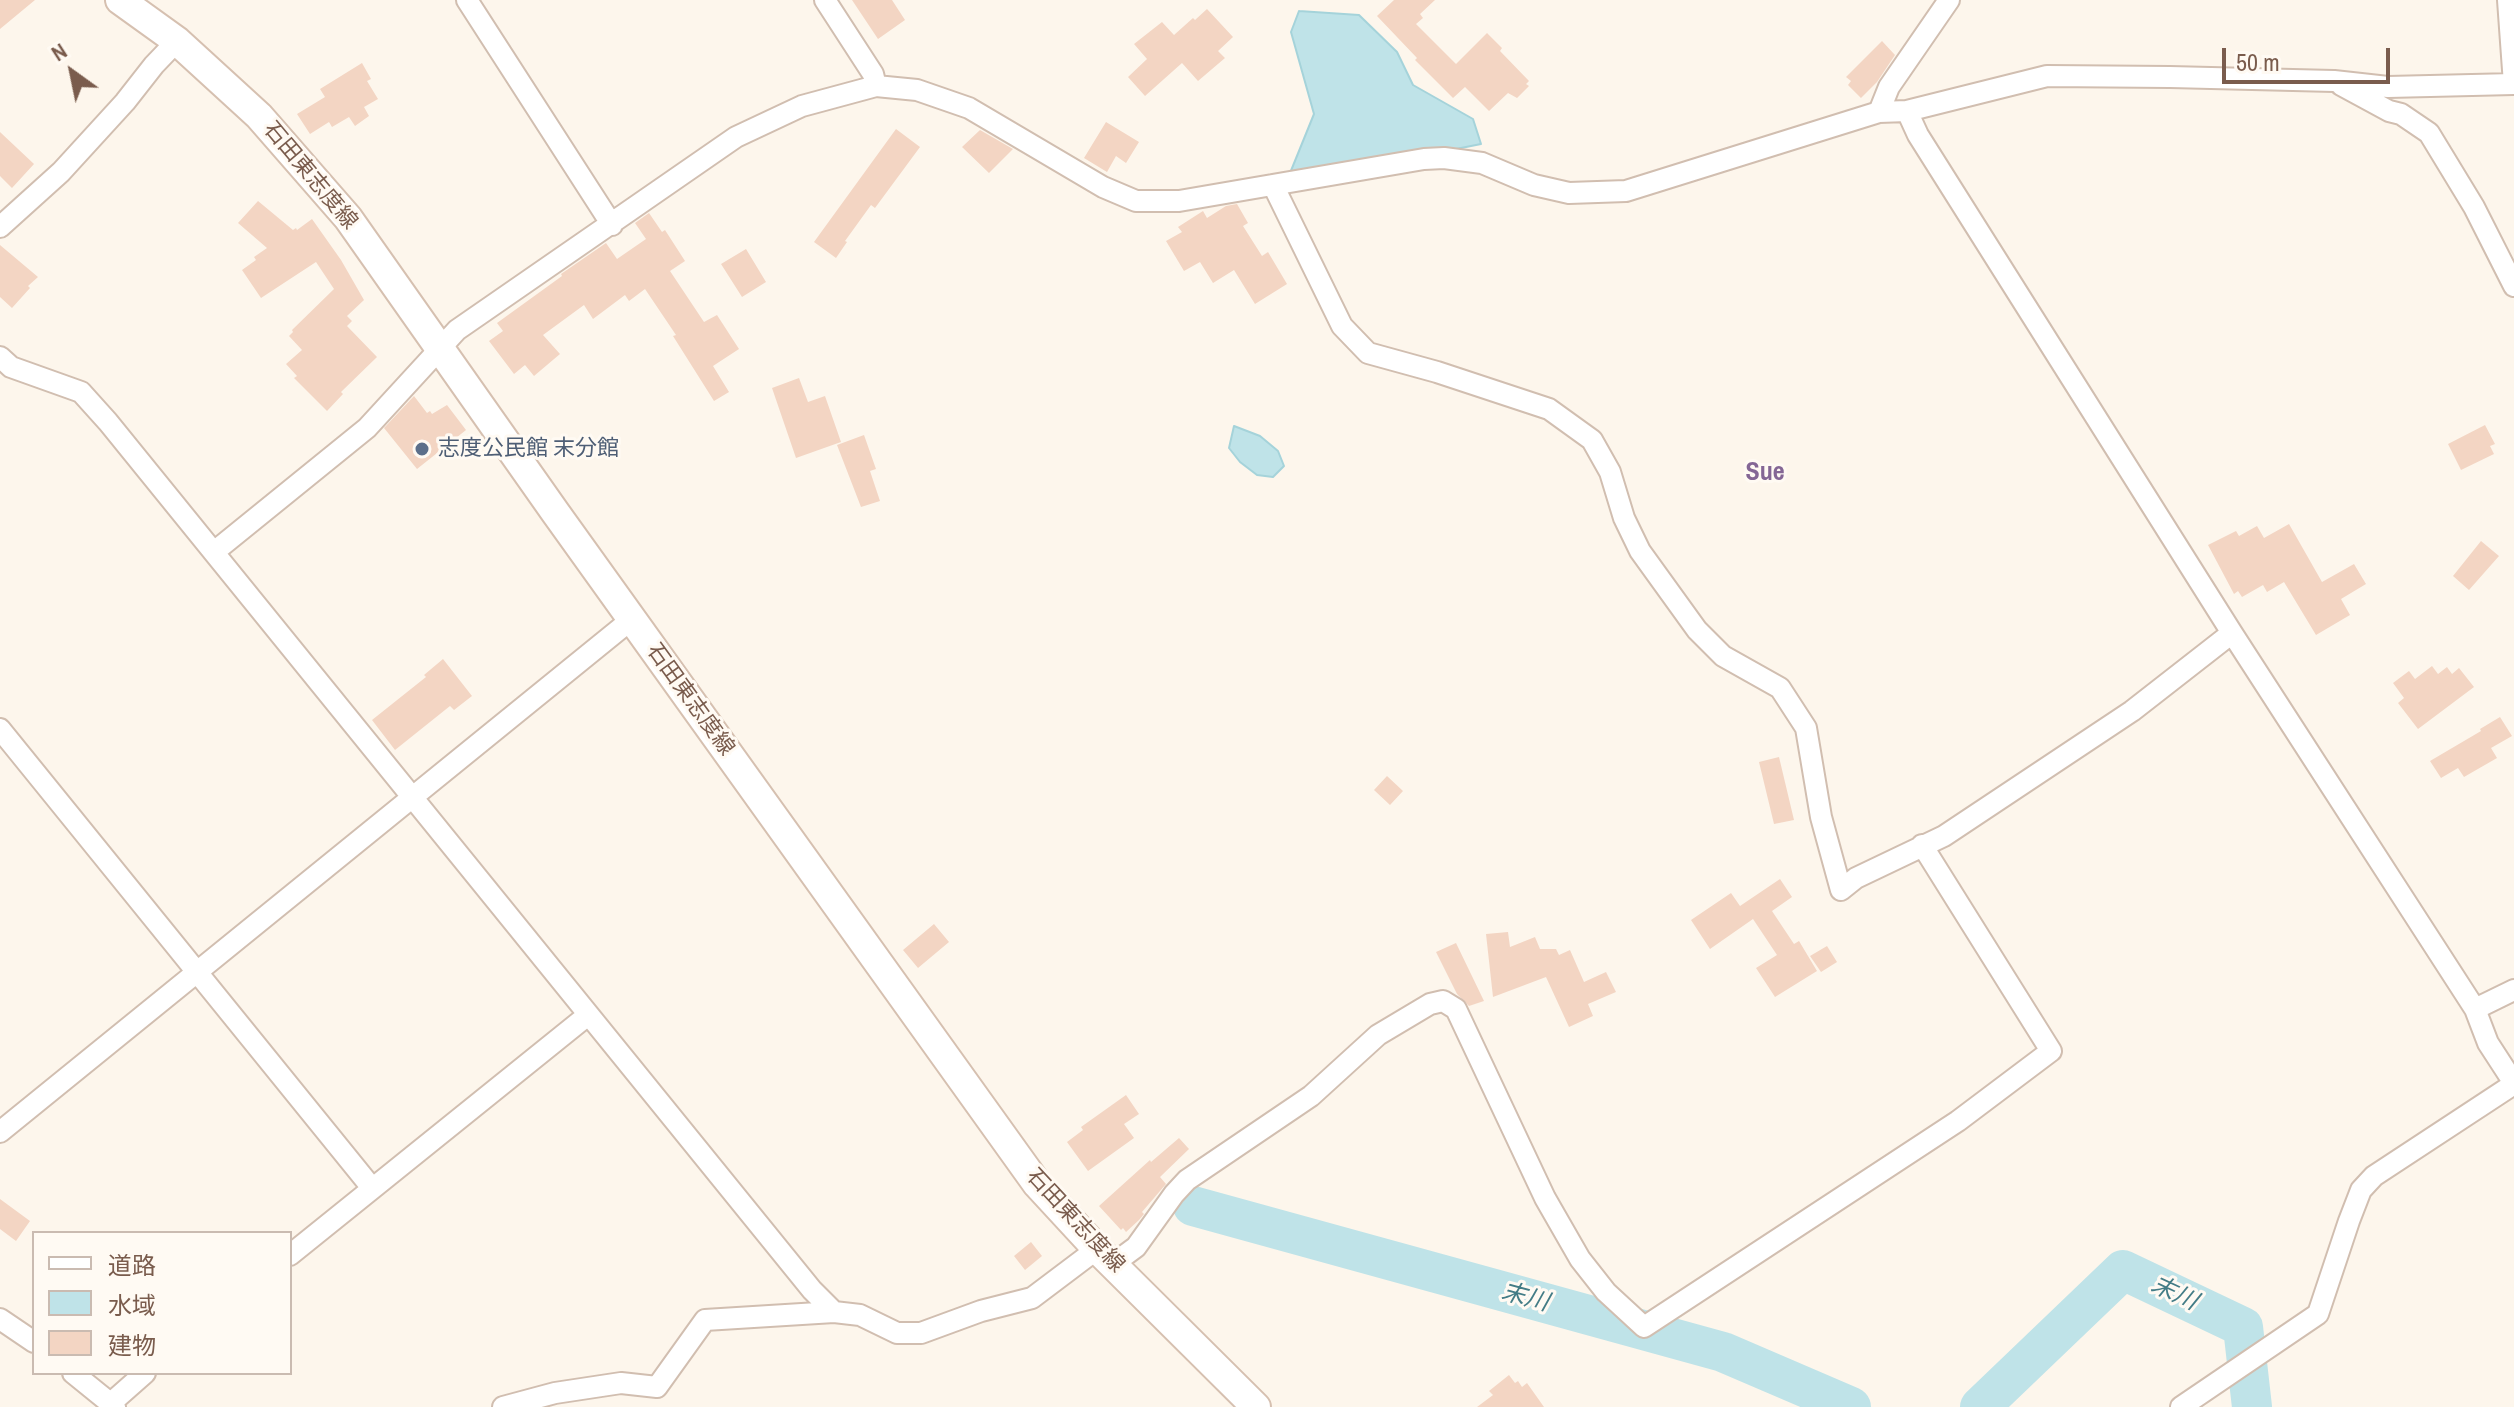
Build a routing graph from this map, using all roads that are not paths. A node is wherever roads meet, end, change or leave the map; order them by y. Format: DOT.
graph roads {
  1 [pos="120,0"];
  2 [pos="467,0"];
  3 [pos="825,0"];
  4 [pos="1949,0"];
  5 [pos="2508,0"];
  6 [pos="177,41"];
  7 [pos="2334,81"];
  8 [pos="2514,84"];
  9 [pos="876,86"];
  10 [pos="1907,111"];
  11 [pos="1879,112"];
  12 [pos="1273,185"];
  13 [pos="612,225"];
  14 [pos="0,227"];
  15 [pos="2514,286"];
  16 [pos="439,349"];
  17 [pos="0,357"];
  18 [pos="214,552"];
  19 [pos="632,619"];
  20 [pos="2232,633"];
  21 [pos="0,729"];
  22 [pos="412,796"];
  23 [pos="1922,845"];
  24 [pos="196,972"];
  25 [pos="2514,990"];
  26 [pos="2475,1009"];
  27 [pos="588,1015"];
  28 [pos="2514,1084"];
  29 [pos="0,1132"];
  30 [pos="372,1188"];
  31 [pos="292,1253"];
  32 [pos="1105,1257"];
  33 [pos="834,1312"];
  34 [pos="0,1319"];
  35 [pos="32,1341"];
  36 [pos="76,1375"];
  37 [pos="143,1375"];
  38 [pos="113,1405"];
  39 [pos="503,1407"];
  40 [pos="1256,1407"];
  41 [pos="2181,1407"];
  1 -- 6 [label="main road, 石田東志度線"];
  2 -- 13 [label="street"];
  3 -- 9 [label="street"];
  4 -- 11 [label="street"];
  5 -- 8 [label="street"];
  6 -- 14 [label="street"];
  6 -- 16 [label="main road, 石田東志度線"];
  7 -- 8 [label="street"];
  7 -- 10 [label="street"];
  7 -- 15 [label="street"];
  9 -- 12 [label="street"];
  9 -- 13 [label="street"];
  10 -- 11 [label="street"];
  10 -- 20 [label="street"];
  11 -- 12 [label="street"];
  12 -- 23 [label="street"];
  13 -- 16 [label="street"];
  16 -- 18 [label="street"];
  16 -- 19 [label="main road, 石田東志度線"];
  17 -- 18 [label="street"];
  18 -- 22 [label="street"];
  19 -- 22 [label="street"];
  19 -- 32 [label="main road, 石田東志度線"];
  20 -- 23 [label="street"];
  20 -- 26 [label="street"];
  21 -- 24 [label="street"];
  22 -- 24 [label="street"];
  22 -- 27 [label="street"];
  23 -- 32 [label="street"];
  24 -- 29 [label="street"];
  24 -- 30 [label="street"];
  25 -- 26 [label="street"];
  26 -- 28 [label="street"];
  27 -- 30 [label="street"];
  27 -- 33 [label="street"];
  28 -- 41 [label="street"];
  30 -- 31 [label="street"];
  32 -- 33 [label="street"];
  32 -- 40 [label="main road, 石田東志度線"];
  33 -- 39 [label="street"];
  34 -- 35 [label="street"];
  36 -- 38 [label="street"];
  37 -- 38 [label="street"];
}
